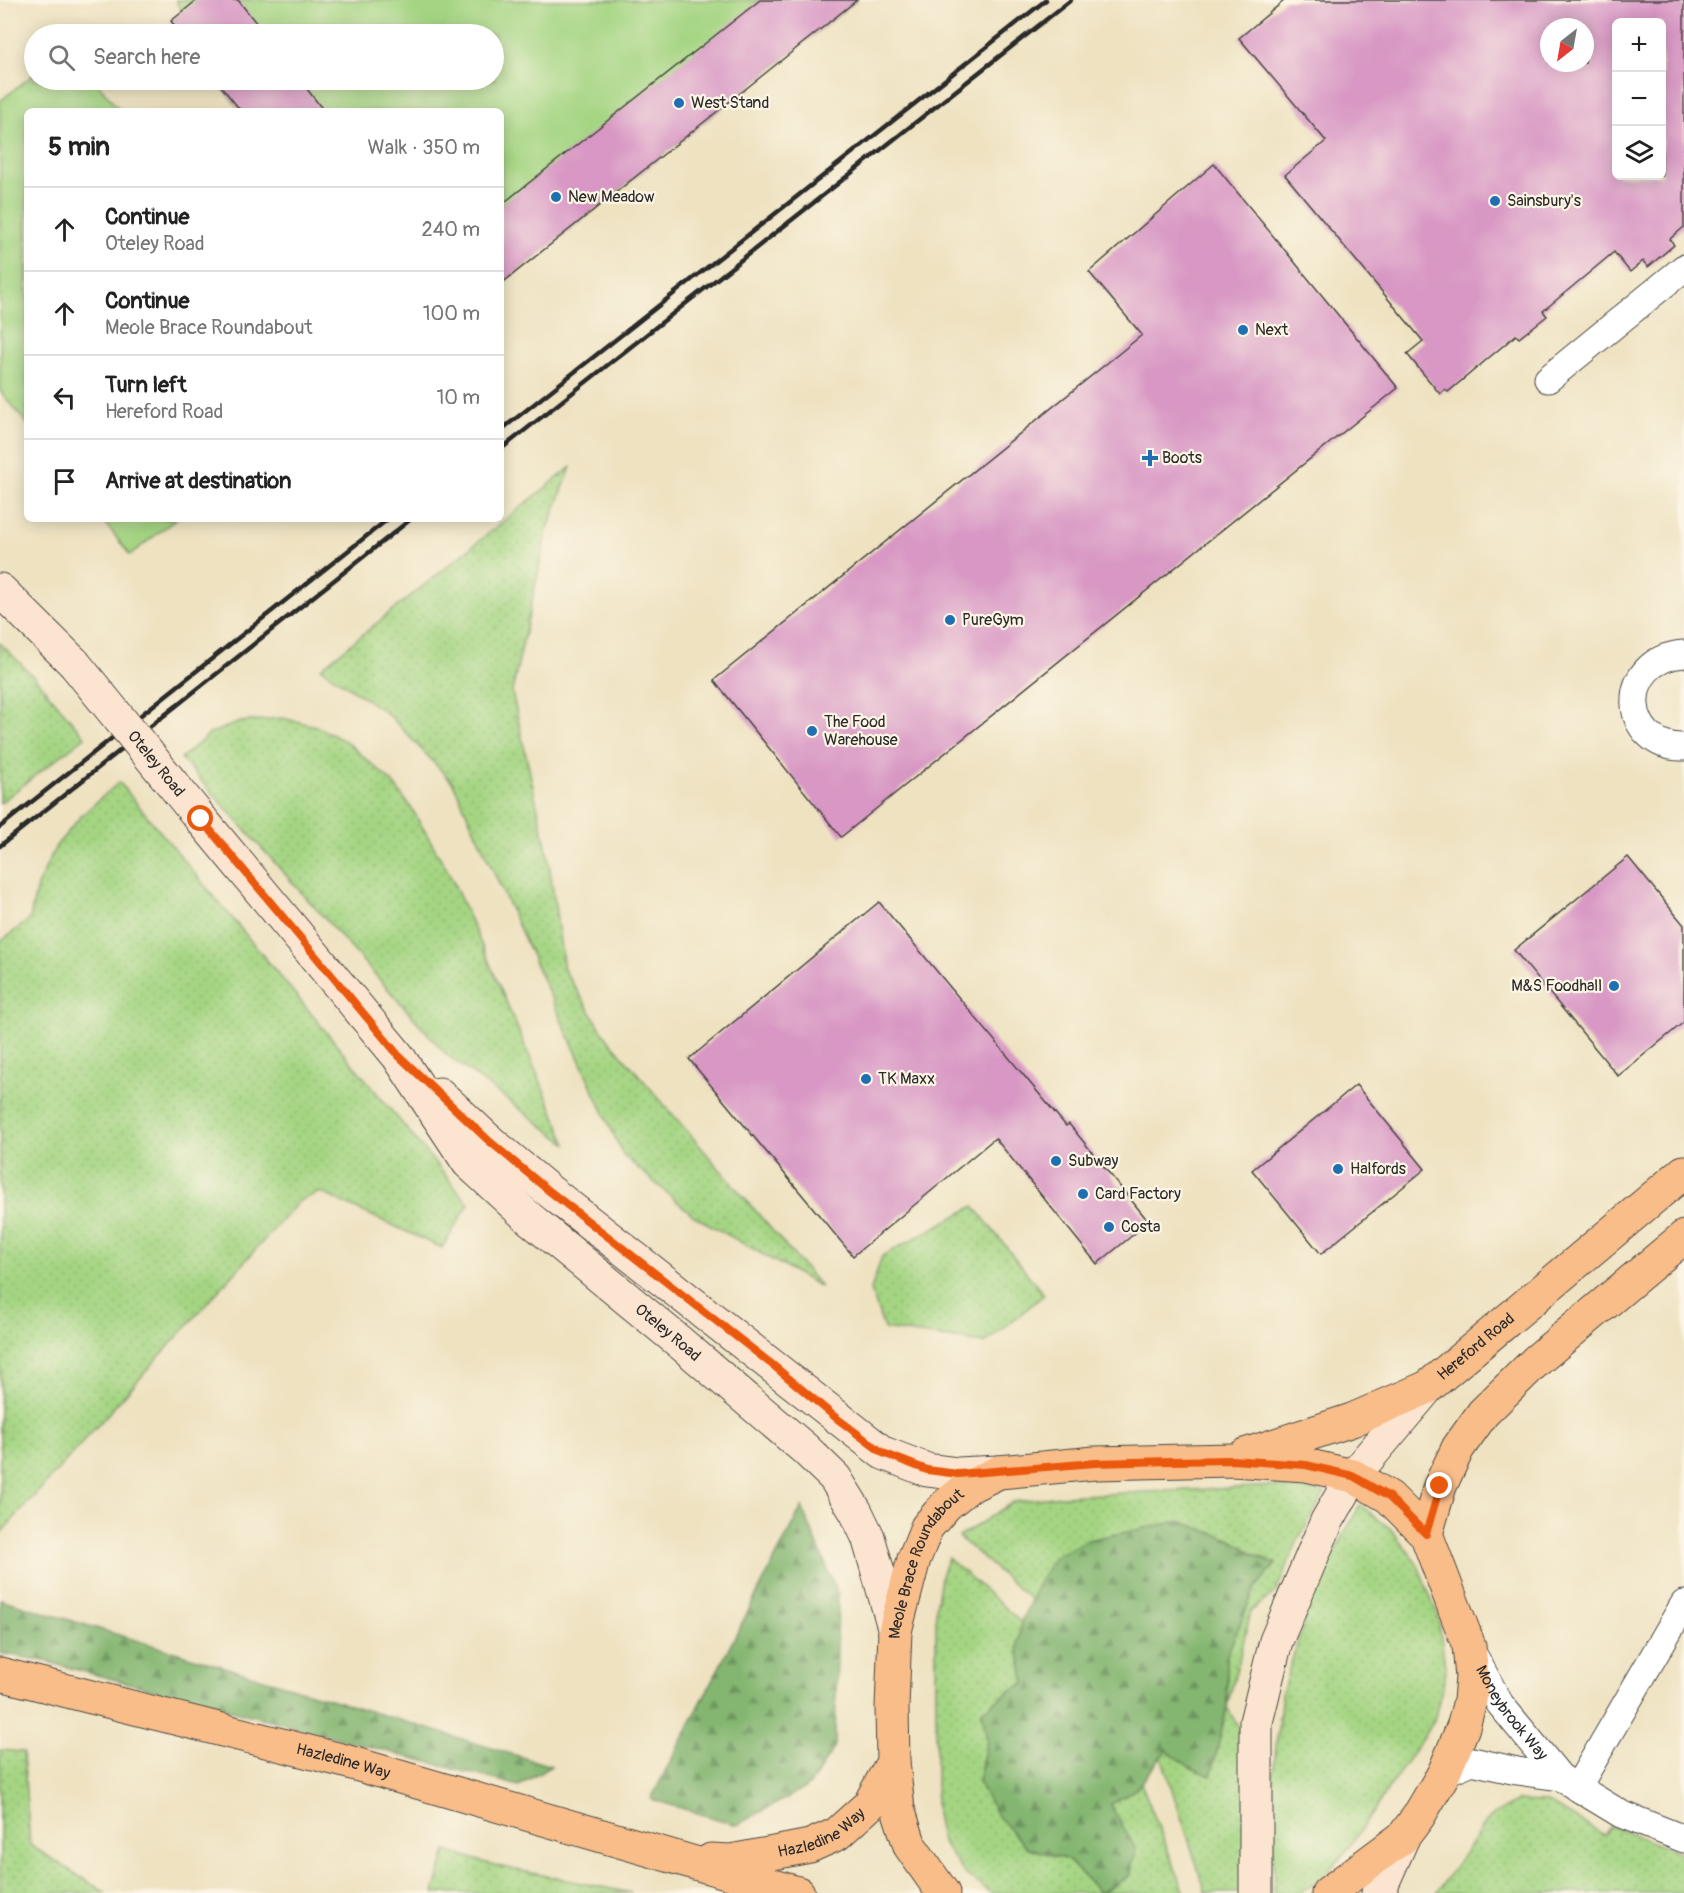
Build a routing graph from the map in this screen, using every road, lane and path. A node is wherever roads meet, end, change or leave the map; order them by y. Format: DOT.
graph roads {
  1 [pos="1684,268"];
  2 [pos="1548,379"];
  3 [pos="0,590"];
  4 [pos="1684,654"];
  5 [pos="1684,747"];
  6 [pos="399,1056"];
  7 [pos="1684,1172"];
  8 [pos="1684,1237"];
  9 [pos="1428,1387"];
  10 [pos="1232,1460"];
  11 [pos="999,1472"];
  12 [pos="1353,1476"];
  13 [pos="1426,1534"];
  14 [pos="1684,1604"];
  15 [pos="895,1631"];
  16 [pos="1469,1646"];
  17 [pos="0,1674"];
  18 [pos="893,1762"];
  19 [pos="1444,1773"];
  20 [pos="1568,1782"];
  21 [pos="1403,1837"];
  22 [pos="1684,1839"];
  23 [pos="682,1859"];
  24 [pos="798,1893"];
  25 [pos="944,1893"];
  26 [pos="1256,1893"];
  27 [pos="1328,1893"];
  28 [pos="1378,1893"];
  1 -- 2 [label="street"];
  3 -- 6 [label="main road, Oteley Road, bridge"];
  4 -- 5 [label="street"];
  6 -- 11 [label="main road, Oteley Road"];
  6 -- 15 [label="main road, Oteley Road"];
  7 -- 9 [label="main road, Hereford Road"];
  8 -- 13 [label="main road"];
  9 -- 10 [label="main road, Hereford Road"];
  9 -- 12 [label="main road"];
  10 -- 11 [label="main road, Meole Brace Roundabout"];
  10 -- 12 [label="main road, Meole Brace Roundabout"];
  11 -- 15 [label="main road, Meole Brace Roundabout"];
  12 -- 13 [label="main road, Meole Brace Roundabout"];
  12 -- 26 [label="main road"];
  13 -- 16 [label="main road, Meole Brace Roundabout"];
  14 -- 20 [label="street"];
  15 -- 18 [label="main road, Meole Brace Roundabout"];
  16 -- 19 [label="main road, Meole Brace Roundabout"];
  16 -- 20 [label="street, Moneybrook Way"];
  17 -- 23 [label="main road, Hazledine Way"];
  18 -- 23 [label="main road, Hazledine Way"];
  18 -- 25 [label="main road, Meole Brace Roundabout"];
  19 -- 20 [label="street, Moneybrook Way"];
  19 -- 21 [label="main road, Meole Brace Roundabout"];
  20 -- 22 [label="street, Moneybrook Way"];
  21 -- 27 [label="main road, Meole Brace Roundabout"];
  21 -- 28 [label="main road"];
  23 -- 24 [label="main road, Hazledine Way"];
}
